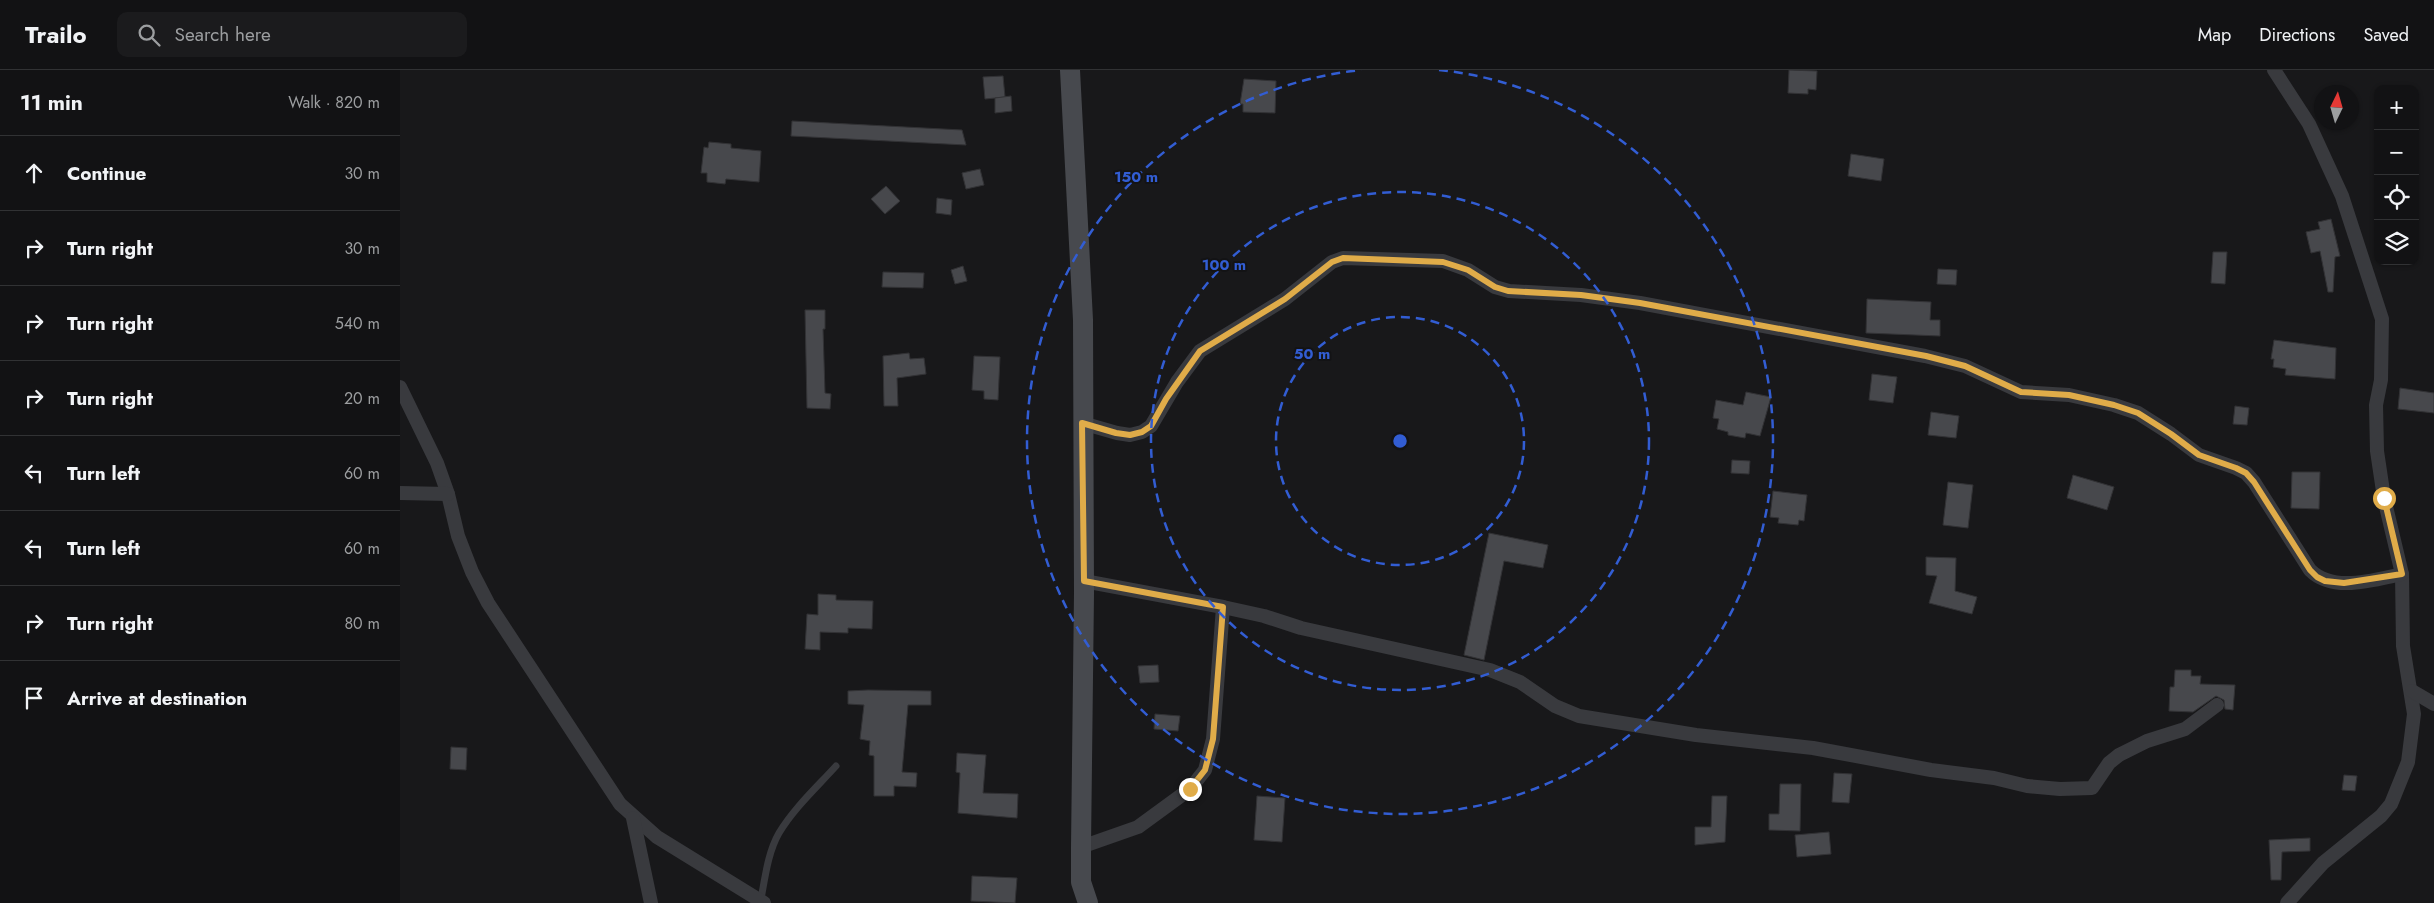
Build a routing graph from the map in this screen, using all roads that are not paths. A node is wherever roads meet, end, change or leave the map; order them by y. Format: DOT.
graph roads {
  1 [pos="1070,70"];
  2 [pos="2274,70"];
  3 [pos="400,388"];
  4 [pos="1082,423"];
  5 [pos="400,493"];
  6 [pos="448,494"];
  7 [pos="2402,574"];
  8 [pos="1084,581"];
  9 [pos="1223,607"];
  10 [pos="2412,691"];
  11 [pos="2434,704"];
  12 [pos="2217,706"];
  13 [pos="836,766"];
  14 [pos="633,818"];
  15 [pos="1081,847"];
  16 [pos="763,901"];
  17 [pos="651,903"];
  18 [pos="1088,903"];
  19 [pos="2286,903"];
  1 -- 4 [label="street"];
  2 -- 7 [label="street"];
  3 -- 6 [label="street"];
  4 -- 7 [label="street"];
  4 -- 8 [label="street"];
  5 -- 6 [label="street"];
  6 -- 14 [label="street"];
  7 -- 10 [label="street"];
  8 -- 9 [label="street"];
  8 -- 15 [label="street"];
  9 -- 12 [label="street"];
  9 -- 15 [label="street"];
  10 -- 11 [label="street"];
  10 -- 19 [label="street"];
  13 -- 16 [label="lane"];
  14 -- 16 [label="street"];
  14 -- 17 [label="street"];
  15 -- 18 [label="street"];
}
